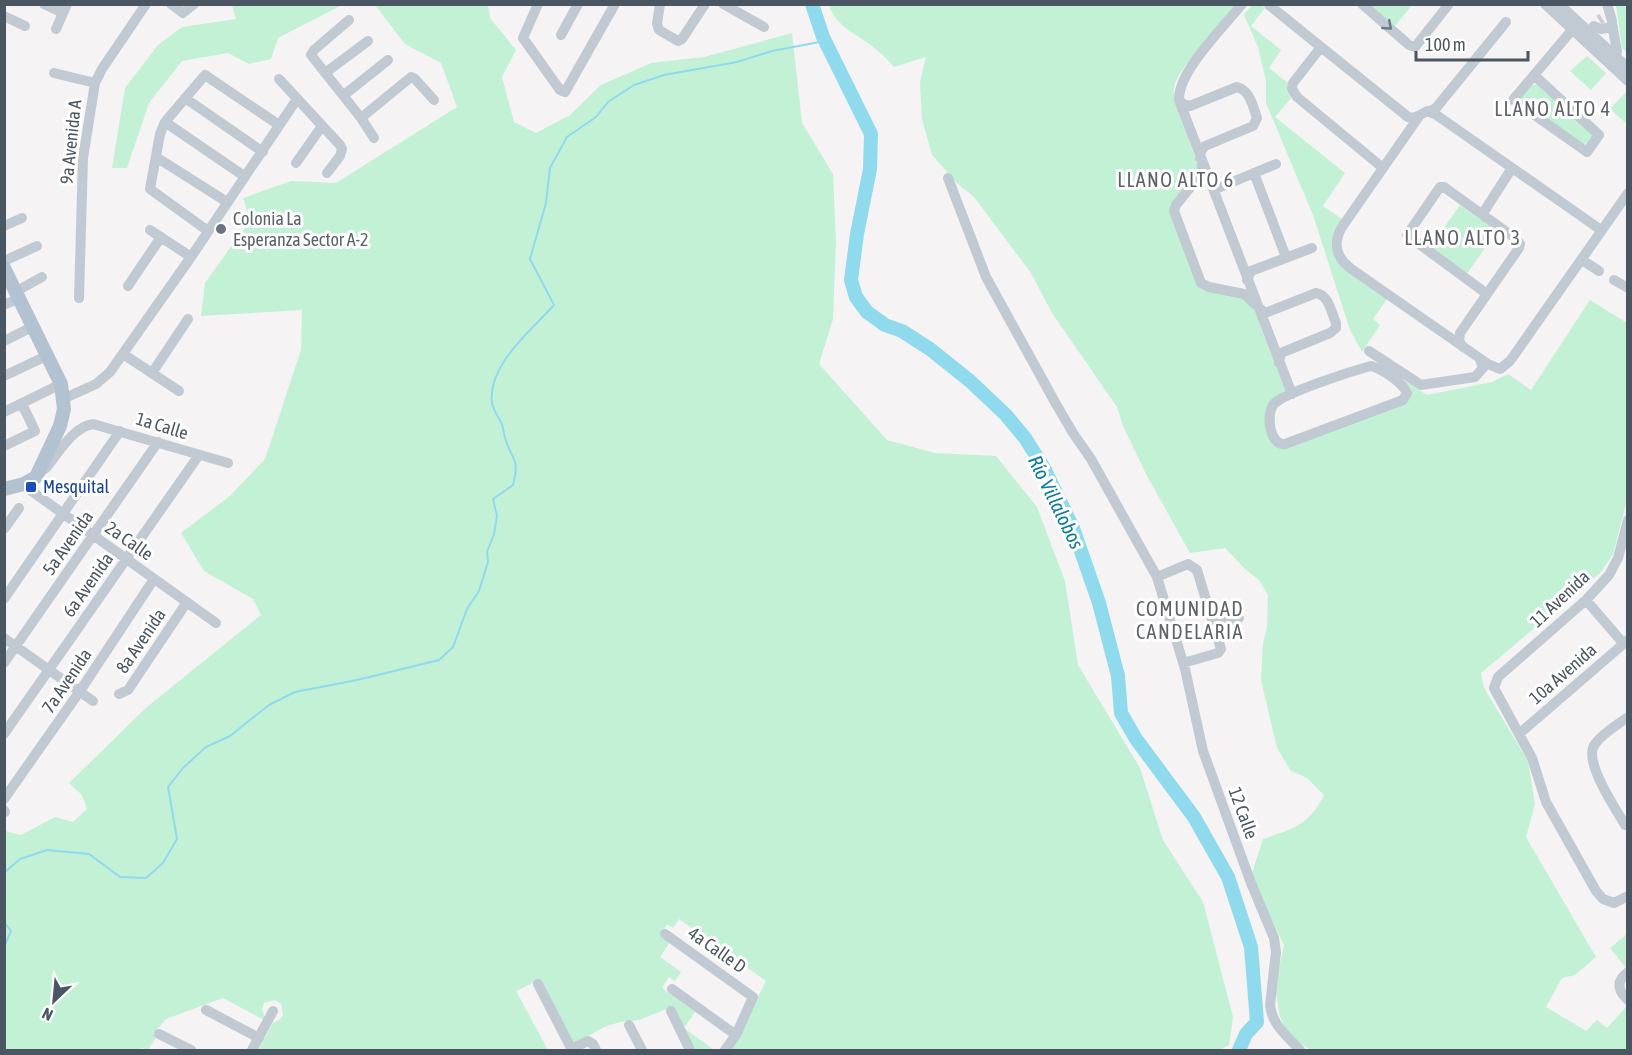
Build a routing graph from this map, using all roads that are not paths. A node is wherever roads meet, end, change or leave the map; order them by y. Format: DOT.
graph roads {
  1 [pos="44,4"];
  2 [pos="146,4"];
  3 [pos="171,4"];
  4 [pos="194,4"];
  5 [pos="538,4"];
  6 [pos="578,4"];
  7 [pos="615,4"];
  8 [pos="660,4"];
  9 [pos="705,4"];
  10 [pos="723,4"];
  11 [pos="1242,4"];
  12 [pos="1362,4"];
  13 [pos="1449,4"];
  14 [pos="1545,4"];
  15 [pos="1559,4"];
  16 [pos="1269,5"];
  17 [pos="64,9"];
  18 [pos="4,16"];
  19 [pos="349,20"];
  20 [pos="1604,20"];
  21 [pos="1506,22"];
  22 [pos="25,26"];
  23 [pos="764,27"];
  24 [pos="56,29"];
  25 [pos="1572,30"];
  26 [pos="561,35"];
  27 [pos="368,41"];
  28 [pos="1321,47"];
  29 [pos="1616,57"];
  30 [pos="388,60"];
  31 [pos="1628,68"];
  32 [pos="54,73"];
  33 [pos="325,73"];
  34 [pos="1534,75"];
  35 [pos="279,79"];
  36 [pos="1628,81"];
  37 [pos="95,83"];
  38 [pos="344,96"];
  39 [pos="185,98"];
  40 [pos="297,99"];
  41 [pos="434,100"];
  42 [pos="1179,100"];
  43 [pos="1425,113"];
  44 [pos="361,118"];
  45 [pos="165,122"];
  46 [pos="279,125"];
  47 [pos="322,126"];
  48 [pos="374,138"];
  49 [pos="263,152"];
  50 [pos="156,157"];
  51 [pos="1201,161"];
  52 [pos="296,164"];
  53 [pos="1276,164"];
  54 [pos="1383,168"];
  55 [pos="1512,168"];
  56 [pos="327,173"];
  57 [pos="1254,173"];
  58 [pos="244,176"];
  59 [pos="948,178"];
  60 [pos="1210,184"];
  61 [pos="1628,193"];
  62 [pos="228,202"];
  63 [pos="1485,217"];
  64 [pos="22,218"];
  65 [pos="4,226"];
  66 [pos="150,230"];
  67 [pos="1601,230"];
  68 [pos="208,231"];
  69 [pos="161,237"];
  70 [pos="37,246"];
  71 [pos="1312,248"];
  72 [pos="191,257"];
  73 [pos="1286,257"];
  74 [pos="1582,260"];
  75 [pos="4,261"];
  76 [pos="4,268"];
  77 [pos="1599,271"];
  78 [pos="42,278"];
  79 [pos="1247,280"];
  80 [pos="1614,280"];
  81 [pos="128,286"];
  82 [pos="1628,288"];
  83 [pos="1487,294"];
  84 [pos="9,295"];
  85 [pos="79,298"];
  86 [pos="1257,304"];
  87 [pos="188,320"];
  88 [pos="26,330"];
  89 [pos="4,340"];
  90 [pos="1464,347"];
  91 [pos="1369,351"];
  92 [pos="123,354"];
  93 [pos="40,359"];
  94 [pos="1480,359"];
  95 [pos="1279,363"];
  96 [pos="1503,369"];
  97 [pos="152,373"];
  98 [pos="4,376"];
  99 [pos="1475,377"];
  100 [pos="57,386"];
  101 [pos="178,391"];
  102 [pos="1292,394"];
  103 [pos="63,399"];
  104 [pos="22,404"];
  105 [pos="4,412"];
  106 [pos="120,431"];
  107 [pos="158,442"];
  108 [pos="4,446"];
  109 [pos="199,455"];
  110 [pos="228,463"];
  111 [pos="40,469"];
  112 [pos="24,484"];
  113 [pos="4,489"];
  114 [pos="19,508"];
  115 [pos="63,514"];
  116 [pos="1628,520"];
  117 [pos="4,529"];
  118 [pos="93,536"];
  119 [pos="126,559"];
  120 [pos="1157,577"];
  121 [pos="154,579"];
  122 [pos="4,599"];
  123 [pos="1586,600"];
  124 [pos="187,602"];
  125 [pos="1239,618"];
  126 [pos="216,622"];
  127 [pos="1214,625"];
  128 [pos="4,638"];
  129 [pos="1625,641"];
  130 [pos="16,646"];
  131 [pos="4,663"];
  132 [pos="1183,663"];
  133 [pos="50,669"];
  134 [pos="80,691"];
  135 [pos="119,694"];
  136 [pos="93,701"];
  137 [pos="1628,717"];
  138 [pos="1520,733"];
  139 [pos="4,734"];
  140 [pos="4,799"];
  141 [pos="1626,824"];
  142 [pos="1628,896"];
  143 [pos="665,934"];
  144 [pos="1628,972"];
  145 [pos="538,984"];
  146 [pos="672,988"];
  147 [pos="1628,1000"];
  148 [pos="206,1010"];
  149 [pos="273,1011"];
  150 [pos="671,1011"];
  151 [pos="629,1025"];
  152 [pos="159,1034"];
  153 [pos="736,1035"];
  154 [pos="259,1038"];
  155 [pos="595,1047"];
  156 [pos="191,1050"];
  157 [pos="252,1050"];
  158 [pos="572,1050"];
  159 [pos="642,1050"];
  160 [pos="690,1050"];
  161 [pos="725,1050"];
  162 [pos="1300,1050"];
  1 -- 17 [label="street"];
  2 -- 37 [label="street, 9a Avenida A"];
  3 -- 4 [label="street"];
  5 -- 7 [label="street"];
  6 -- 26 [label="street"];
  8 -- 9 [label="street"];
  10 -- 23 [label="street"];
  11 -- 42 [label="street"];
  12 -- 13 [label="street, one-way"];
  14 -- 25 [label="street"];
  15 -- 20 [label="street"];
  16 -- 28 [label="street"];
  17 -- 24 [label="street"];
  18 -- 22 [label="street"];
  19 -- 33 [label="street"];
  20 -- 29 [label="street"];
  20 -- 29 [label="street"];
  21 -- 43 [label="street"];
  25 -- 34 [label="street"];
  25 -- 36 [label="street"];
  27 -- 33 [label="street"];
  28 -- 43 [label="street"];
  28 -- 54 [label="street"];
  29 -- 31 [label="street"];
  30 -- 38 [label="street"];
  32 -- 37 [label="street"];
  33 -- 38 [label="street"];
  34 -- 34 [label="street"];
  35 -- 40 [label="street"];
  37 -- 85 [label="street, 9a Avenida A"];
  38 -- 44 [label="street"];
  39 -- 45 [label="street"];
  39 -- 46 [label="street"];
  39 -- 49 [label="street"];
  40 -- 46 [label="street"];
  40 -- 47 [label="street"];
  41 -- 44 [label="street"];
  42 -- 51 [label="street"];
  42 -- 51 [label="street"];
  43 -- 54 [label="street"];
  43 -- 55 [label="street"];
  44 -- 48 [label="street"];
  45 -- 50 [label="street"];
  45 -- 58 [label="street"];
  46 -- 49 [label="street"];
  47 -- 52 [label="street"];
  47 -- 56 [label="street"];
  49 -- 58 [label="street"];
  50 -- 62 [label="street"];
  50 -- 68 [label="street"];
  51 -- 60 [label="street"];
  51 -- 86 [label="street"];
  53 -- 57 [label="street"];
  54 -- 90 [label="street"];
  55 -- 63 [label="street"];
  55 -- 67 [label="street"];
  57 -- 60 [label="street"];
  57 -- 73 [label="street"];
  58 -- 62 [label="street"];
  59 -- 120 [label="street, 12 Calle"];
  60 -- 79 [label="street"];
  61 -- 67 [label="street"];
  62 -- 68 [label="street"];
  63 -- 83 [label="street"];
  63 -- 83 [label="street"];
  64 -- 65 [label="street"];
  66 -- 69 [label="street"];
  67 -- 74 [label="street"];
  68 -- 72 [label="street"];
  69 -- 72 [label="street"];
  69 -- 81 [label="street"];
  70 -- 75 [label="street"];
  71 -- 73 [label="street"];
  72 -- 92 [label="street"];
  73 -- 79 [label="street"];
  74 -- 77 [label="street"];
  74 -- 96 [label="street"];
  76 -- 84 [label="main road"];
  78 -- 84 [label="street"];
  79 -- 86 [label="street"];
  80 -- 82 [label="street"];
  83 -- 90 [label="street"];
  84 -- 88 [label="main road"];
  84 -- 100 [label="main road"];
  86 -- 95 [label="street"];
  86 -- 95 [label="street"];
  87 -- 97 [label="street"];
  88 -- 89 [label="street"];
  88 -- 93 [label="main road"];
  90 -- 94 [label="street"];
  91 -- 99 [label="street"];
  92 -- 97 [label="street"];
  92 -- 103 [label="street"];
  93 -- 98 [label="street"];
  93 -- 100 [label="main road"];
  94 -- 96 [label="street"];
  94 -- 99 [label="street"];
  95 -- 102 [label="street"];
  96 -- 99 [label="street"];
  97 -- 101 [label="street"];
  100 -- 103 [label="main road"];
  100 -- 104 [label="street"];
  102 -- 102 [label="street"];
  103 -- 111 [label="main road"];
  104 -- 105 [label="street"];
  104 -- 108 [label="street"];
  106 -- 107 [label="street, 1a Calle"];
  106 -- 111 [label="street, 1a Calle"];
  106 -- 115 [label="street"];
  107 -- 109 [label="street, 1a Calle"];
  107 -- 118 [label="street, 5a Avenida"];
  109 -- 110 [label="street, 1a Calle"];
  109 -- 119 [label="street, 6a Avenida"];
  111 -- 112 [label="main road"];
  112 -- 113 [label="main road"];
  112 -- 115 [label="street, 2a Calle"];
  114 -- 117 [label="street"];
  115 -- 118 [label="street, 2a Calle"];
  115 -- 122 [label="street"];
  116 -- 123 [label="street, 11 Avenida"];
  118 -- 119 [label="street, 2a Calle"];
  118 -- 130 [label="street, 5a Avenida"];
  119 -- 121 [label="street, 2a Calle"];
  119 -- 133 [label="street, 6a Avenida"];
  120 -- 127 [label="street"];
  120 -- 132 [label="street, 12 Calle"];
  121 -- 124 [label="street, 2a Calle"];
  121 -- 134 [label="street, 7a Avenida"];
  123 -- 129 [label="street"];
  123 -- 138 [label="street, 11 Avenida"];
  124 -- 126 [label="street, 2a Calle"];
  124 -- 135 [label="street, 8a Avenida"];
  125 -- 127 [label="street"];
  127 -- 132 [label="street"];
  128 -- 130 [label="street"];
  129 -- 138 [label="street, 10a Avenida"];
  130 -- 131 [label="street, 5a Avenida"];
  130 -- 133 [label="street"];
  132 -- 162 [label="street, 12 Calle"];
  133 -- 134 [label="street"];
  133 -- 139 [label="street, 6a Avenida"];
  134 -- 136 [label="street"];
  134 -- 140 [label="street, 7a Avenida"];
  137 -- 141 [label="street"];
  138 -- 142 [label="street"];
  143 -- 153 [label="street, 4a Calle D"];
  144 -- 147 [label="street"];
  145 -- 158 [label="street"];
  146 -- 153 [label="street"];
  148 -- 154 [label="street"];
  149 -- 154 [label="street"];
  150 -- 160 [label="street"];
  151 -- 159 [label="street"];
  152 -- 156 [label="street"];
  153 -- 161 [label="street"];
  154 -- 157 [label="street"];
  155 -- 158 [label="street"];
}
